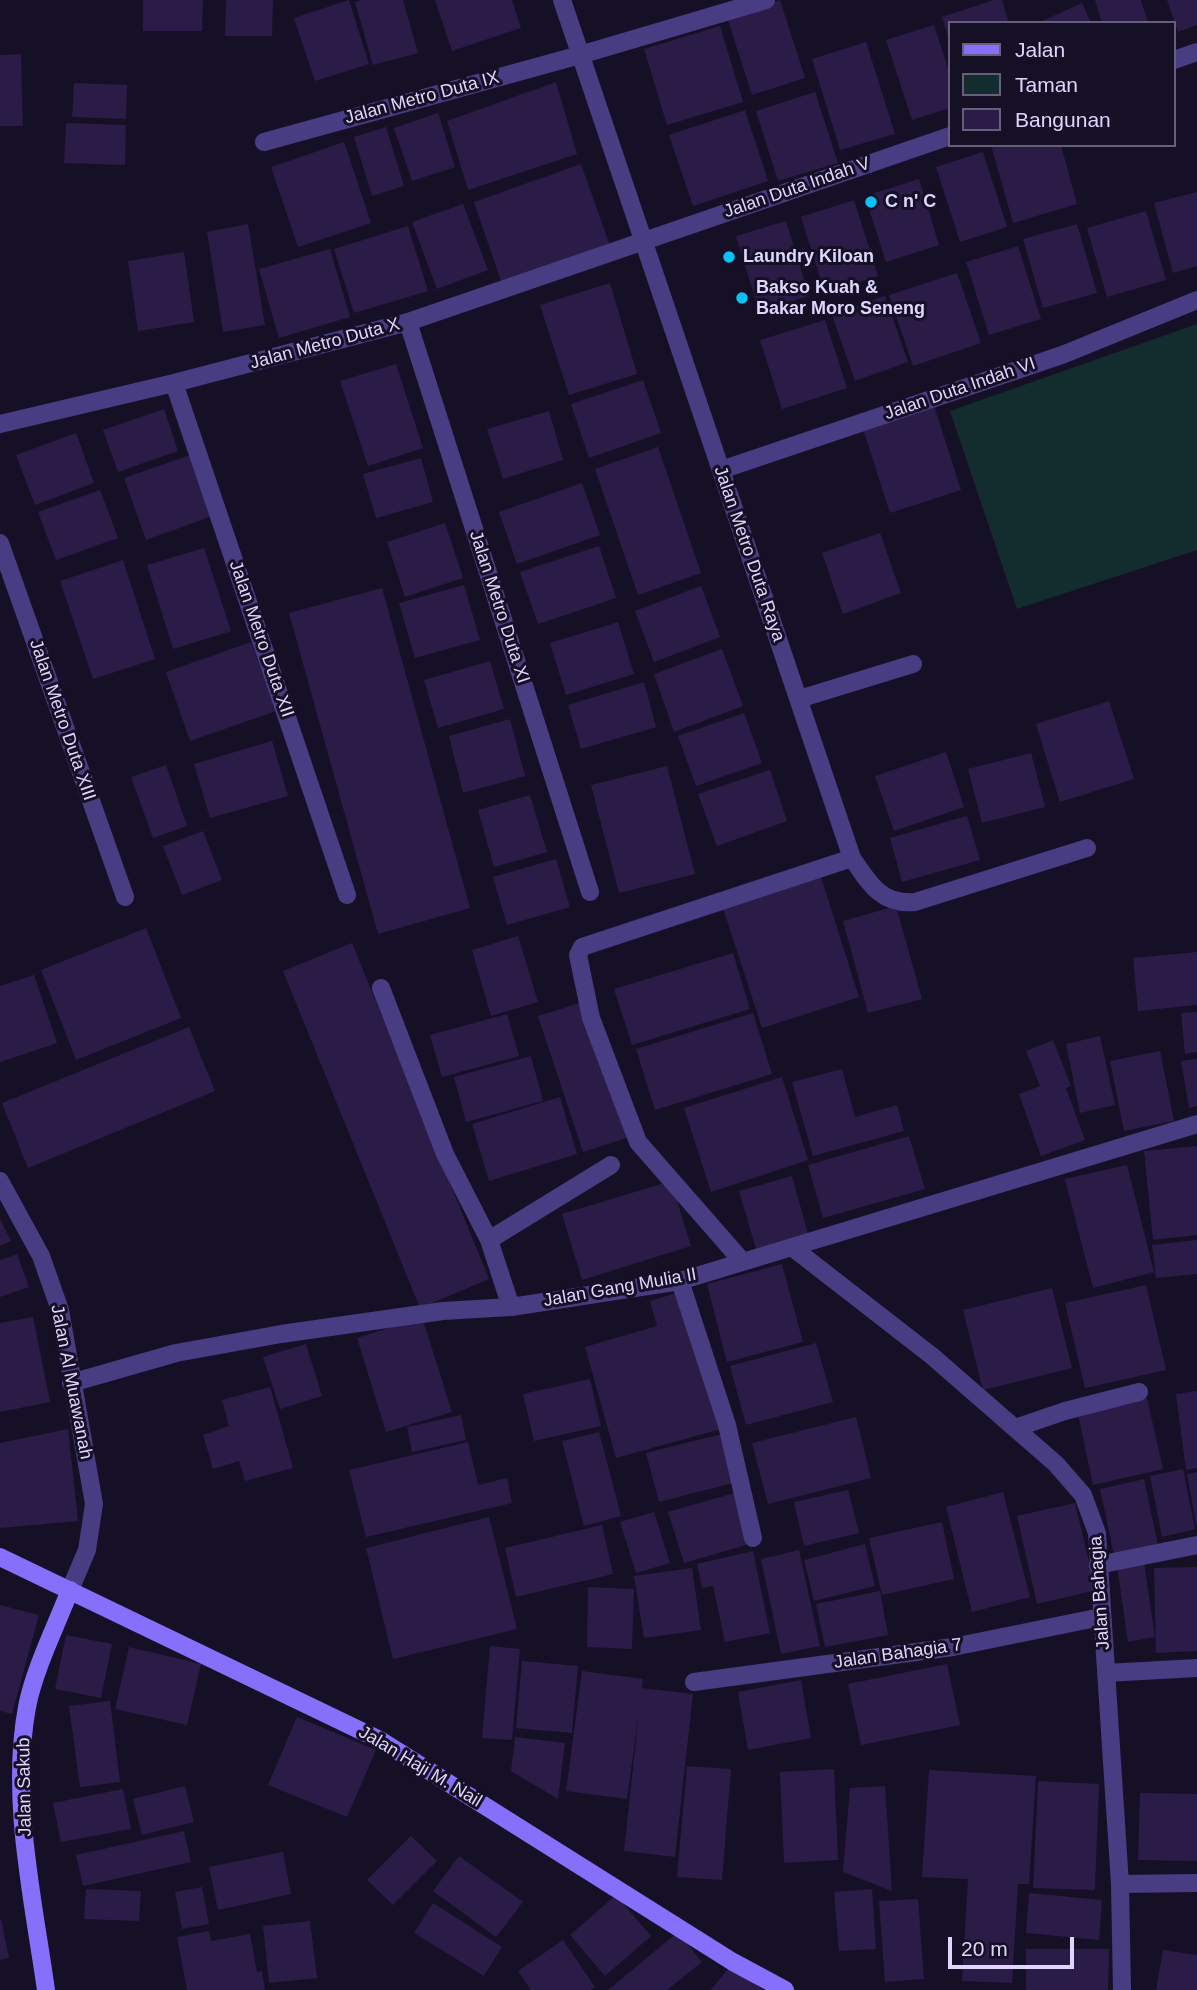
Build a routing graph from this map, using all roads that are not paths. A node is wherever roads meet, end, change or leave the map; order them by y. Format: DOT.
graph roads {
  1 [pos="562,0"];
  2 [pos="766,0"];
  3 [pos="1197,52"];
  4 [pos="580,55"];
  5 [pos="1176,59"];
  6 [pos="948,137"];
  7 [pos="264,142"];
  8 [pos="643,240"];
  9 [pos="1197,300"];
  10 [pos="408,322"];
  11 [pos="174,383"];
  12 [pos="0,424"];
  13 [pos="720,470"];
  14 [pos="0,543"];
  15 [pos="913,664"];
  16 [pos="799,699"];
  17 [pos="1087,848"];
  18 [pos="852,858"];
  19 [pos="590,892"];
  20 [pos="347,895"];
  21 [pos="125,897"];
  22 [pos="381,988"];
  23 [pos="1197,1124"];
  24 [pos="611,1165"];
  25 [pos="0,1181"];
  26 [pos="489,1240"];
  27 [pos="793,1248"];
  28 [pos="742,1261"];
  29 [pos="680,1281"];
  30 [pos="511,1307"];
  31 [pos="71,1383"];
  32 [pos="1139,1392"];
  33 [pos="1015,1428"];
  34 [pos="753,1538"];
  35 [pos="1197,1545"];
  36 [pos="0,1557"];
  37 [pos="1098,1565"];
  38 [pos="70,1590"];
  39 [pos="1101,1617"];
  40 [pos="1197,1668"];
  41 [pos="1105,1673"];
  42 [pos="694,1682"];
  43 [pos="1197,1883"];
  44 [pos="1120,1884"];
  45 [pos="46,1990"];
  46 [pos="785,1990"];
  47 [pos="1122,1990"];
  1 -- 4 [label="street, Jalan Metro Duta Raya"];
  2 -- 4 [label="street, Jalan Metro Duta IX"];
  3 -- 5 [label="street"];
  4 -- 7 [label="street, Jalan Metro Duta IX"];
  4 -- 8 [label="street, Jalan Metro Duta Raya"];
  6 -- 8 [label="street, Jalan Duta Indah V"];
  8 -- 10 [label="street, Jalan Metro Duta X"];
  8 -- 13 [label="street, Jalan Metro Duta Raya"];
  9 -- 13 [label="street, Jalan Duta Indah VI"];
  10 -- 11 [label="street, Jalan Metro Duta X"];
  10 -- 19 [label="street, Jalan Metro Duta XI"];
  11 -- 12 [label="street, Jalan Metro Duta X"];
  11 -- 20 [label="street, Jalan Metro Duta XII"];
  13 -- 16 [label="street, Jalan Metro Duta Raya"];
  14 -- 21 [label="street, Jalan Metro Duta XIII"];
  15 -- 16 [label="street"];
  16 -- 18 [label="street, Jalan Metro Duta Raya"];
  17 -- 18 [label="street, Jalan Metro Duta Raya"];
  18 -- 28 [label="street"];
  22 -- 26 [label="street"];
  23 -- 27 [label="street, Jalan Gang Mulia II"];
  24 -- 26 [label="street"];
  25 -- 31 [label="street, Jalan Al Muawanah"];
  26 -- 30 [label="street"];
  27 -- 28 [label="street, Jalan Gang Mulia II"];
  27 -- 33 [label="street, Jalan Bahagia"];
  28 -- 29 [label="street, Jalan Gang Mulia II"];
  29 -- 30 [label="street, Jalan Gang Mulia II"];
  29 -- 34 [label="street"];
  30 -- 31 [label="street, Jalan Gang Mulia II"];
  31 -- 38 [label="street, Jalan Al Muawanah"];
  32 -- 33 [label="street"];
  33 -- 37 [label="street, Jalan Bahagia"];
  35 -- 37 [label="street"];
  36 -- 38 [label="main road, Jalan Haji M. Nail"];
  37 -- 39 [label="street, Jalan Bahagia"];
  38 -- 45 [label="main road, Jalan Sakub"];
  38 -- 46 [label="main road, Jalan Haji M. Nail"];
  39 -- 41 [label="street, Jalan Bahagia"];
  39 -- 42 [label="street, Jalan Bahagia 7"];
  40 -- 41 [label="street"];
  41 -- 44 [label="street, Jalan Bahagia"];
  43 -- 44 [label="street"];
  44 -- 47 [label="street, Jalan Bahagia"];
}
